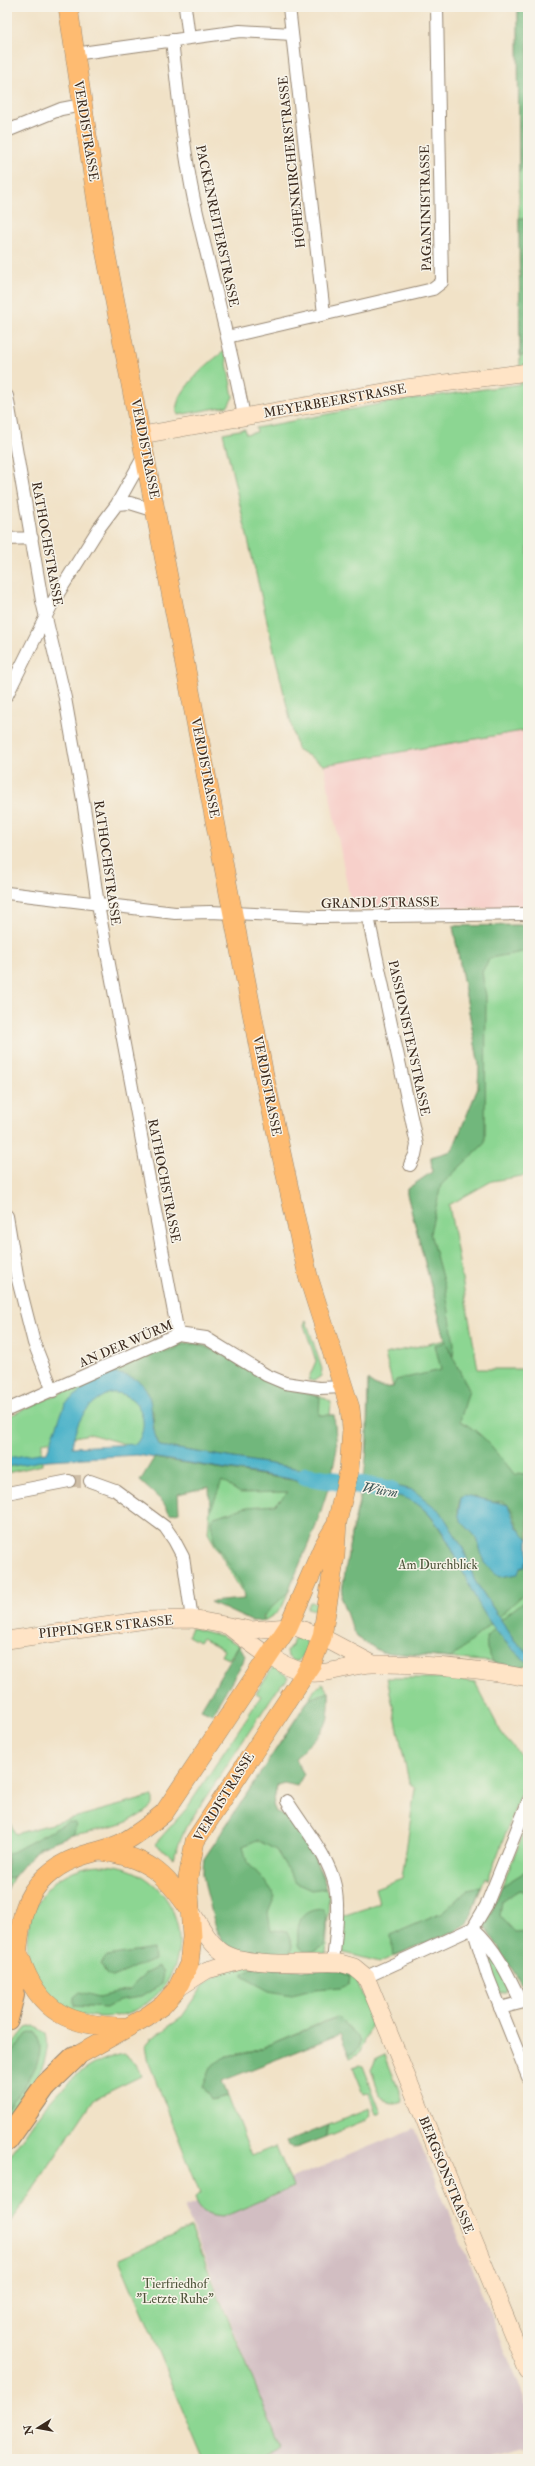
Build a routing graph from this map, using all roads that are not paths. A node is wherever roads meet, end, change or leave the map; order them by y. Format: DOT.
graph roads {
  1 [pos="68,7"];
  2 [pos="185,7"];
  3 [pos="289,7"];
  4 [pos="437,7"];
  5 [pos="292,34"];
  6 [pos="189,38"];
  7 [pos="172,40"];
  8 [pos="74,54"];
  9 [pos="82,105"];
  10 [pos="7,131"];
  11 [pos="324,314"];
  12 [pos="227,338"];
  13 [pos="528,372"];
  14 [pos="7,396"];
  15 [pos="244,417"];
  16 [pos="144,443"];
  17 [pos="117,504"];
  18 [pos="156,511"];
  19 [pos="32,538"];
  20 [pos="7,539"];
  21 [pos="46,617"];
  22 [pos="10,680"];
  23 [pos="7,695"];
  24 [pos="7,893"];
  25 [pos="98,904"];
  26 [pos="233,914"];
  27 [pos="528,914"];
  28 [pos="368,917"];
  29 [pos="410,1165"];
  30 [pos="7,1216"];
  31 [pos="178,1334"];
  32 [pos="345,1387"];
  33 [pos="53,1391"];
  34 [pos="7,1410"];
  35 [pos="69,1481"];
  36 [pos="90,1481"];
  37 [pos="7,1493"];
  38 [pos="337,1522"];
  39 [pos="192,1619"];
  40 [pos="229,1627"];
  41 [pos="288,1627"];
  42 [pos="322,1637"];
  43 [pos="7,1640"];
  44 [pos="270,1655"];
  45 [pos="373,1664"];
  46 [pos="306,1672"];
  47 [pos="528,1678"];
  48 [pos="287,1801"];
  49 [pos="528,1802"];
  50 [pos="97,1851"];
  51 [pos="190,1910"];
  52 [pos="473,1928"];
  53 [pos="18,1952"];
  54 [pos="241,1961"];
  55 [pos="333,1963"];
  56 [pos="366,1977"];
  57 [pos="177,1989"];
  58 [pos="13,1995"];
  59 [pos="525,2002"];
  60 [pos="500,2008"];
  61 [pos="7,2020"];
  62 [pos="128,2027"];
  63 [pos="75,2057"];
  64 [pos="528,2077"];
  65 [pos="7,2140"];
  66 [pos="528,2372"];
  1 -- 8 [label="main road, VERDISTRASSE"];
  2 -- 6 [label="street"];
  3 -- 5 [label="street, HÖHENKIRCHERSTRASSE"];
  4 -- 11 [label="street, PAGANINISTRASSE"];
  5 -- 6 [label="street"];
  5 -- 11 [label="street, HÖHENKIRCHERSTRASSE"];
  6 -- 7 [label="street"];
  7 -- 8 [label="street"];
  7 -- 12 [label="street, PACKENREITERSTRASSE"];
  8 -- 9 [label="main road, VERDISTRASSE"];
  9 -- 10 [label="street"];
  9 -- 16 [label="main road, VERDISTRASSE"];
  11 -- 12 [label="street, PAGANINISTRASSE"];
  12 -- 15 [label="street, PACKENREITERSTRASSE"];
  13 -- 15 [label="street, MEYERBEERSTRASSE"];
  14 -- 19 [label="street, RATHOCHSTRASSE"];
  15 -- 16 [label="street, MEYERBEERSTRASSE"];
  16 -- 17 [label="street"];
  16 -- 18 [label="main road, VERDISTRASSE"];
  17 -- 18 [label="street"];
  17 -- 21 [label="street"];
  18 -- 26 [label="main road, VERDISTRASSE"];
  19 -- 20 [label="street"];
  19 -- 21 [label="street, RATHOCHSTRASSE"];
  21 -- 22 [label="street"];
  21 -- 25 [label="street, RATHOCHSTRASSE"];
  22 -- 23 [label="street"];
  24 -- 25 [label="street, GRANDLSTRASSE"];
  25 -- 26 [label="street, GRANDLSTRASSE"];
  25 -- 31 [label="street, RATHOCHSTRASSE"];
  26 -- 28 [label="street, GRANDLSTRASSE"];
  26 -- 32 [label="main road, VERDISTRASSE"];
  27 -- 28 [label="street, GRANDLSTRASSE"];
  28 -- 29 [label="street, PASSIONISTENSTRASSE"];
  30 -- 33 [label="street"];
  31 -- 32 [label="street, AN DER WÜRM"];
  31 -- 33 [label="street, AN DER WÜRM"];
  32 -- 38 [label="main road, VERDISTRASSE"];
  33 -- 34 [label="street, AN DER WÜRM"];
  35 -- 37 [label="street"];
  36 -- 39 [label="street"];
  38 -- 41 [label="main road, VERDISTRASSE"];
  38 -- 42 [label="main road, VERDISTRASSE"];
  39 -- 40 [label="street, PIPPINGER STRASSE"];
  39 -- 43 [label="street, PIPPINGER STRASSE"];
  40 -- 41 [label="street, PIPPINGER STRASSE"];
  40 -- 44 [label="street, PIPPINGER STRASSE"];
  41 -- 42 [label="street, PIPPINGER STRASSE"];
  41 -- 44 [label="main road, VERDISTRASSE"];
  42 -- 45 [label="street, PIPPINGER STRASSE"];
  42 -- 46 [label="main road, VERDISTRASSE"];
  44 -- 46 [label="street, PIPPINGER STRASSE"];
  44 -- 50 [label="main road, VERDISTRASSE"];
  45 -- 46 [label="street, PIPPINGER STRASSE"];
  45 -- 47 [label="street, PIPPINGER STRASSE"];
  46 -- 51 [label="main road, VERDISTRASSE"];
  48 -- 55 [label="street"];
  49 -- 52 [label="street"];
  50 -- 51 [label="main road"];
  50 -- 53 [label="main road, VERDISTRASSE"];
  51 -- 54 [label="street"];
  51 -- 57 [label="main road, VERDISTRASSE"];
  52 -- 56 [label="street"];
  52 -- 59 [label="street"];
  52 -- 60 [label="street"];
  53 -- 58 [label="main road, VERDISTRASSE"];
  53 -- 62 [label="main road"];
  54 -- 55 [label="street"];
  54 -- 57 [label="street"];
  55 -- 56 [label="street"];
  56 -- 66 [label="street, BERGSONSTRASSE"];
  57 -- 62 [label="main road, VERDISTRASSE"];
  58 -- 61 [label="highway"];
  59 -- 60 [label="street"];
  60 -- 64 [label="street"];
  62 -- 63 [label="main road, VERDISTRASSE"];
  63 -- 65 [label="highway"];
}
